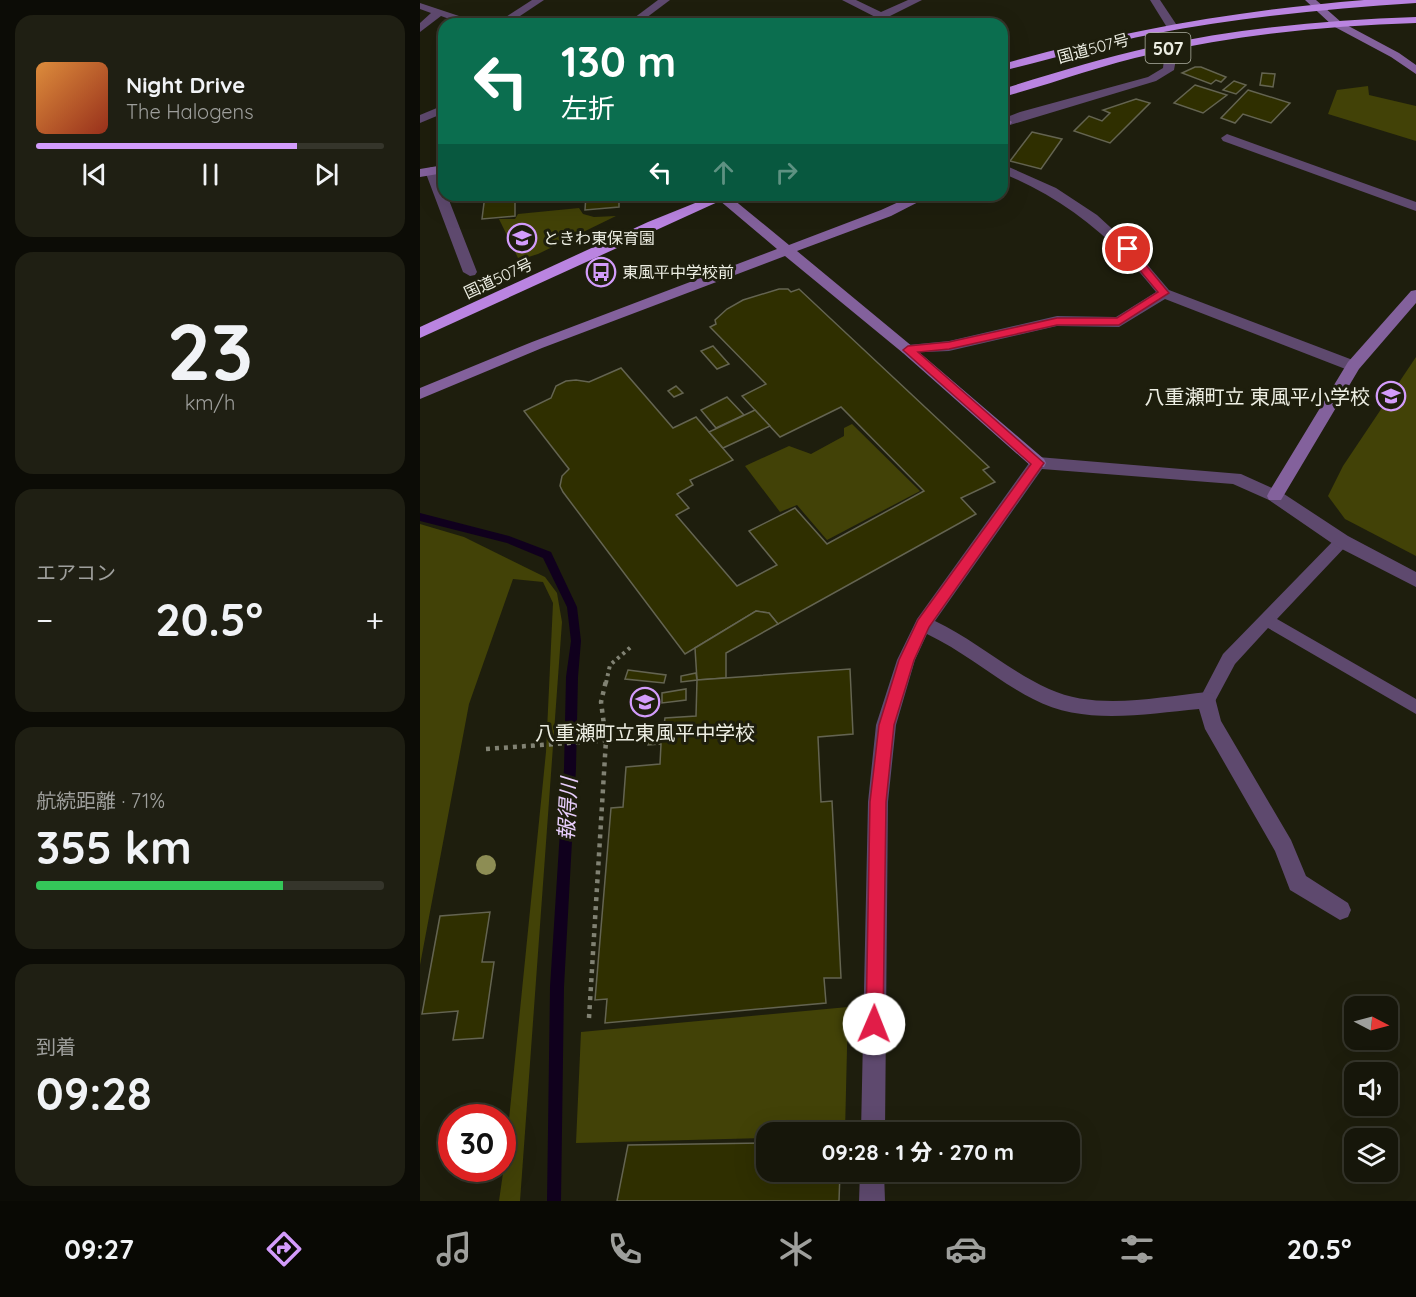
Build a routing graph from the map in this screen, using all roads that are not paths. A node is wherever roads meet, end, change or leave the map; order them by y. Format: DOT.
graph roads {
  1 [pos="539,0"];
  2 [pos="665,0"];
  3 [pos="848,0"];
  4 [pos="917,0"];
  5 [pos="1155,0"];
  6 [pos="1416,0"];
  7 [pos="1314,3"];
  8 [pos="420,6"];
  9 [pos="439,12"];
  10 [pos="881,16"];
  11 [pos="456,18"];
  12 [pos="510,18"];
  13 [pos="640,18"];
  14 [pos="885,18"];
  15 [pos="1416,20"];
  16 [pos="1337,24"];
  17 [pos="1172,27"];
  18 [pos="420,29"];
  19 [pos="1167,48"];
  20 [pos="1008,66"];
  21 [pos="1416,71"];
  22 [pos="1008,91"];
  23 [pos="438,112"];
  24 [pos="420,119"];
  25 [pos="1008,123"];
  26 [pos="1227,138"];
  27 [pos="432,171"];
  28 [pos="1008,171"];
  29 [pos="438,187"];
  30 [pos="443,201"];
  31 [pos="709,201"];
  32 [pos="730,201"];
  33 [pos="910,201"];
  34 [pos="1416,207"];
  35 [pos="788,250"];
  36 [pos="470,272"];
  37 [pos="1164,293"];
  38 [pos="1416,294"];
  39 [pos="420,333"];
  40 [pos="908,350"];
  41 [pos="1353,366"];
  42 [pos="420,394"];
  43 [pos="1038,463"];
  44 [pos="1275,496"];
  45 [pos="1342,541"];
  46 [pos="1416,580"];
  47 [pos="1267,621"];
  48 [pos="923,624"];
  49 [pos="1207,700"];
  50 [pos="1416,707"];
  51 [pos="1340,910"];
  52 [pos="873,1122"];
  53 [pos="872,1182"];
  54 [pos="872,1201"];
  1 -- 12 [label="street"];
  2 -- 13 [label="street"];
  3 -- 10 [label="street"];
  4 -- 10 [label="street"];
  5 -- 17 [label="street"];
  6 -- 7 [label="highway, 507"];
  7 -- 16 [label="street"];
  7 -- 17 [label="highway, 国道507号 / 507"];
  8 -- 9 [label="street"];
  9 -- 11 [label="street"];
  9 -- 18 [label="street"];
  10 -- 14 [label="street"];
  15 -- 16 [label="highway, 507"];
  16 -- 19 [label="highway, 国道507号 / 507"];
  16 -- 21 [label="street"];
  17 -- 20 [label="highway, 国道507号 / 507"];
  19 -- 22 [label="highway, 国道507号 / 507"];
  19 -- 25 [label="street"];
  23 -- 24 [label="street"];
  26 -- 34 [label="street"];
  27 -- 29 [label="street"];
  28 -- 37 [label="street"];
  30 -- 36 [label="street"];
  31 -- 39 [label="highway, 国道507号"];
  32 -- 35 [label="street"];
  33 -- 35 [label="street"];
  35 -- 40 [label="street"];
  35 -- 42 [label="street"];
  37 -- 40 [label="street"];
  37 -- 41 [label="street"];
  38 -- 41 [label="street"];
  40 -- 43 [label="street"];
  41 -- 44 [label="street"];
  43 -- 44 [label="street"];
  43 -- 48 [label="street"];
  44 -- 45 [label="street"];
  45 -- 46 [label="street"];
  45 -- 47 [label="lane"];
  47 -- 49 [label="lane"];
  47 -- 50 [label="lane"];
  48 -- 49 [label="street"];
  48 -- 52 [label="street"];
  49 -- 51 [label="street"];
  53 -- 54 [label="street"];
}
